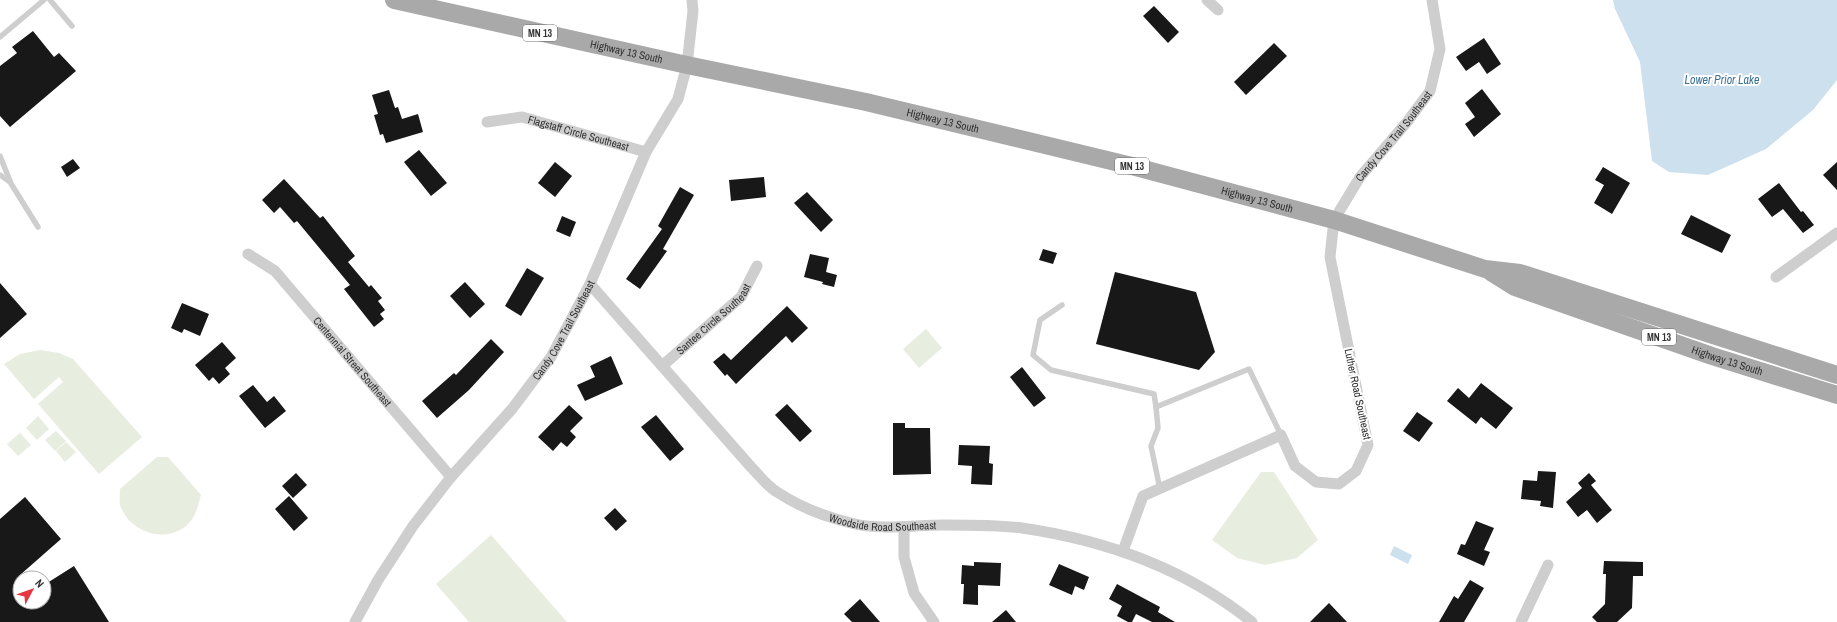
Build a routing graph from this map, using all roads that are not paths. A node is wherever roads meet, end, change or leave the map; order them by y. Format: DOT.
graph roads {
  1 [pos="44,0"];
  2 [pos="50,0"];
  3 [pos="394,0"];
  4 [pos="692,0"];
  5 [pos="1207,0"];
  6 [pos="1432,0"];
  7 [pos="1218,10"];
  8 [pos="72,26"];
  9 [pos="0,37"];
  10 [pos="687,65"];
  11 [pos="487,122"];
  12 [pos="646,152"];
  13 [pos="0,156"];
  14 [pos="0,175"];
  15 [pos="10,182"];
  16 [pos="1334,220"];
  17 [pos="38,227"];
  18 [pos="1837,233"];
  19 [pos="248,254"];
  20 [pos="757,266"];
  21 [pos="1485,269"];
  22 [pos="1776,277"];
  23 [pos="590,284"];
  24 [pos="1062,305"];
  25 [pos="662,366"];
  26 [pos="1837,375"];
  27 [pos="1837,395"];
  28 [pos="1156,407"];
  29 [pos="1281,435"];
  30 [pos="451,477"];
  31 [pos="1160,489"];
  32 [pos="904,527"];
  33 [pos="1123,551"];
  34 [pos="1548,565"];
  35 [pos="355,622"];
  36 [pos="934,622"];
  37 [pos="1252,622"];
  38 [pos="1521,622"];
  1 -- 9 [label="lane"];
  2 -- 8 [label="lane"];
  3 -- 10 [label="main road, Highway 13 South / MN 13"];
  4 -- 10 [label="street, Candy Cove Trail Southeast"];
  5 -- 7 [label="street"];
  6 -- 16 [label="street, Candy Cove Trail Southeast"];
  10 -- 12 [label="street, Candy Cove Trail Southeast"];
  10 -- 16 [label="main road, Highway 13 South / MN 13"];
  11 -- 12 [label="street, Flagstaff Circle Southeast"];
  12 -- 23 [label="street, Candy Cove Trail Southeast"];
  13 -- 15 [label="lane"];
  14 -- 15 [label="lane"];
  15 -- 17 [label="lane"];
  16 -- 21 [label="main road, Highway 13 South / MN 13"];
  16 -- 29 [label="street, Luther Road Southeast"];
  18 -- 22 [label="street"];
  19 -- 30 [label="street, Centennial Street Southeast"];
  20 -- 25 [label="street, Santee Circle Southeast"];
  21 -- 26 [label="main road, Highway 13 South / MN 13"];
  21 -- 27 [label="main road, Highway 13 South / MN 13"];
  23 -- 25 [label="street, Woodside Road Southeast"];
  23 -- 30 [label="street, Candy Cove Trail Southeast"];
  24 -- 28 [label="lane"];
  25 -- 32 [label="street, Woodside Road Southeast"];
  28 -- 29 [label="lane"];
  28 -- 31 [label="lane"];
  29 -- 31 [label="street"];
  30 -- 35 [label="street, Candy Cove Trail Southeast"];
  31 -- 33 [label="street"];
  32 -- 33 [label="street, Woodside Road Southeast"];
  32 -- 36 [label="street"];
  33 -- 37 [label="street, Woodside Road Southeast"];
  34 -- 38 [label="street"];
}
